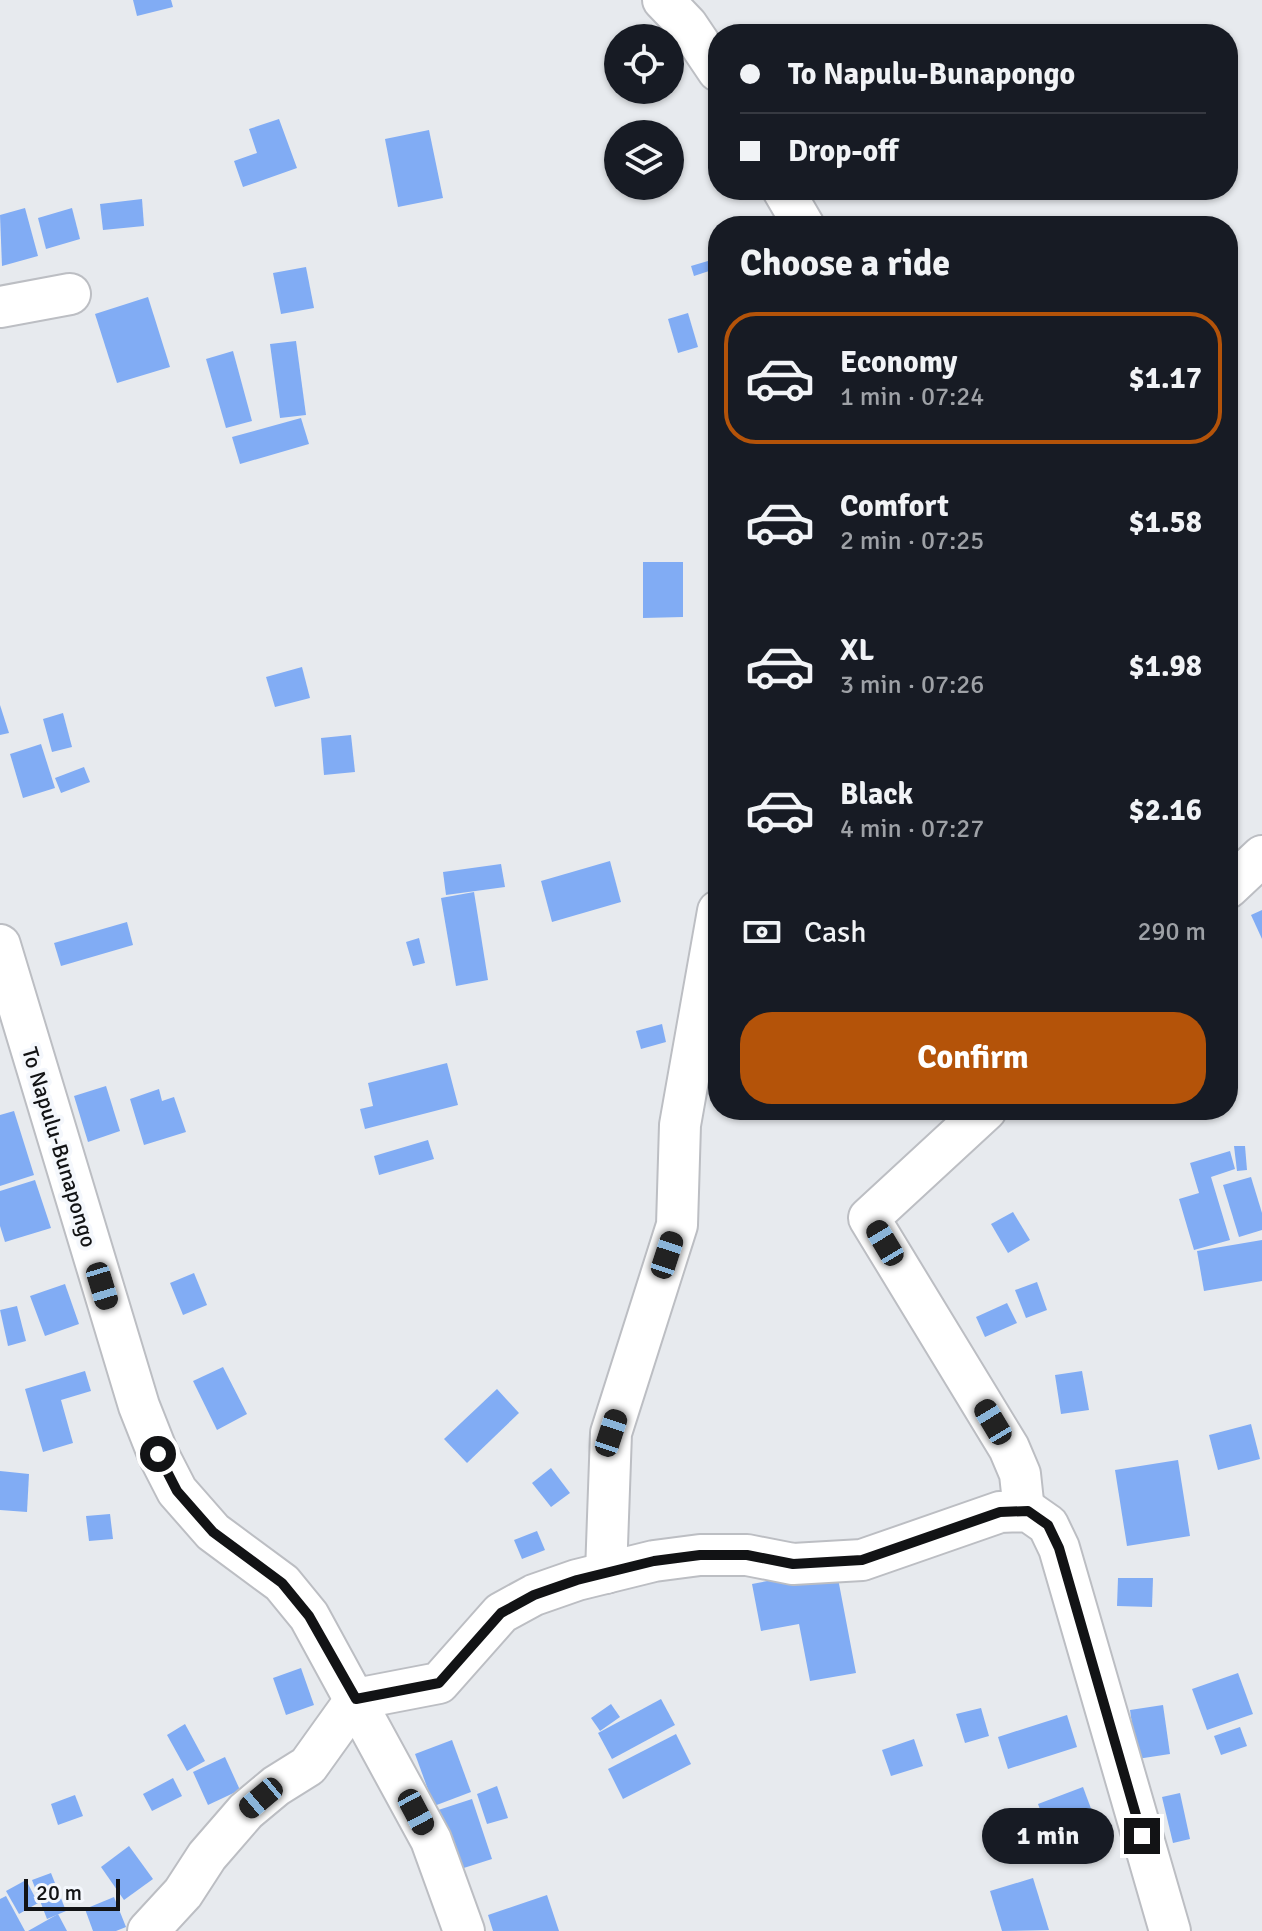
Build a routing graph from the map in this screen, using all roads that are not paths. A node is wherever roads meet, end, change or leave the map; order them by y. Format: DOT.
graph roads {
  1 [pos="663,0"];
  2 [pos="708,56"];
  3 [pos="70,294"];
  4 [pos="0,307"];
  5 [pos="1262,856"];
  6 [pos="1238,879"];
  7 [pos="0,945"];
  8 [pos="708,967"];
  9 [pos="975,1120"];
  10 [pos="1024,1511"];
  11 [pos="606,1573"];
  12 [pos="356,1699"];
  13 [pos="148,1931"];
  14 [pos="464,1931"];
  15 [pos="1170,1931"];
  1 -- 2 [label="street"];
  3 -- 4 [label="street"];
  5 -- 6 [label="street"];
  7 -- 12 [label="street, To Napulu-Bunapongo"];
  8 -- 11 [label="street"];
  9 -- 10 [label="street"];
  10 -- 11 [label="street"];
  10 -- 15 [label="street"];
  11 -- 12 [label="street"];
  12 -- 13 [label="street"];
  12 -- 14 [label="street, To Napulu-Bunapongo"];
}
